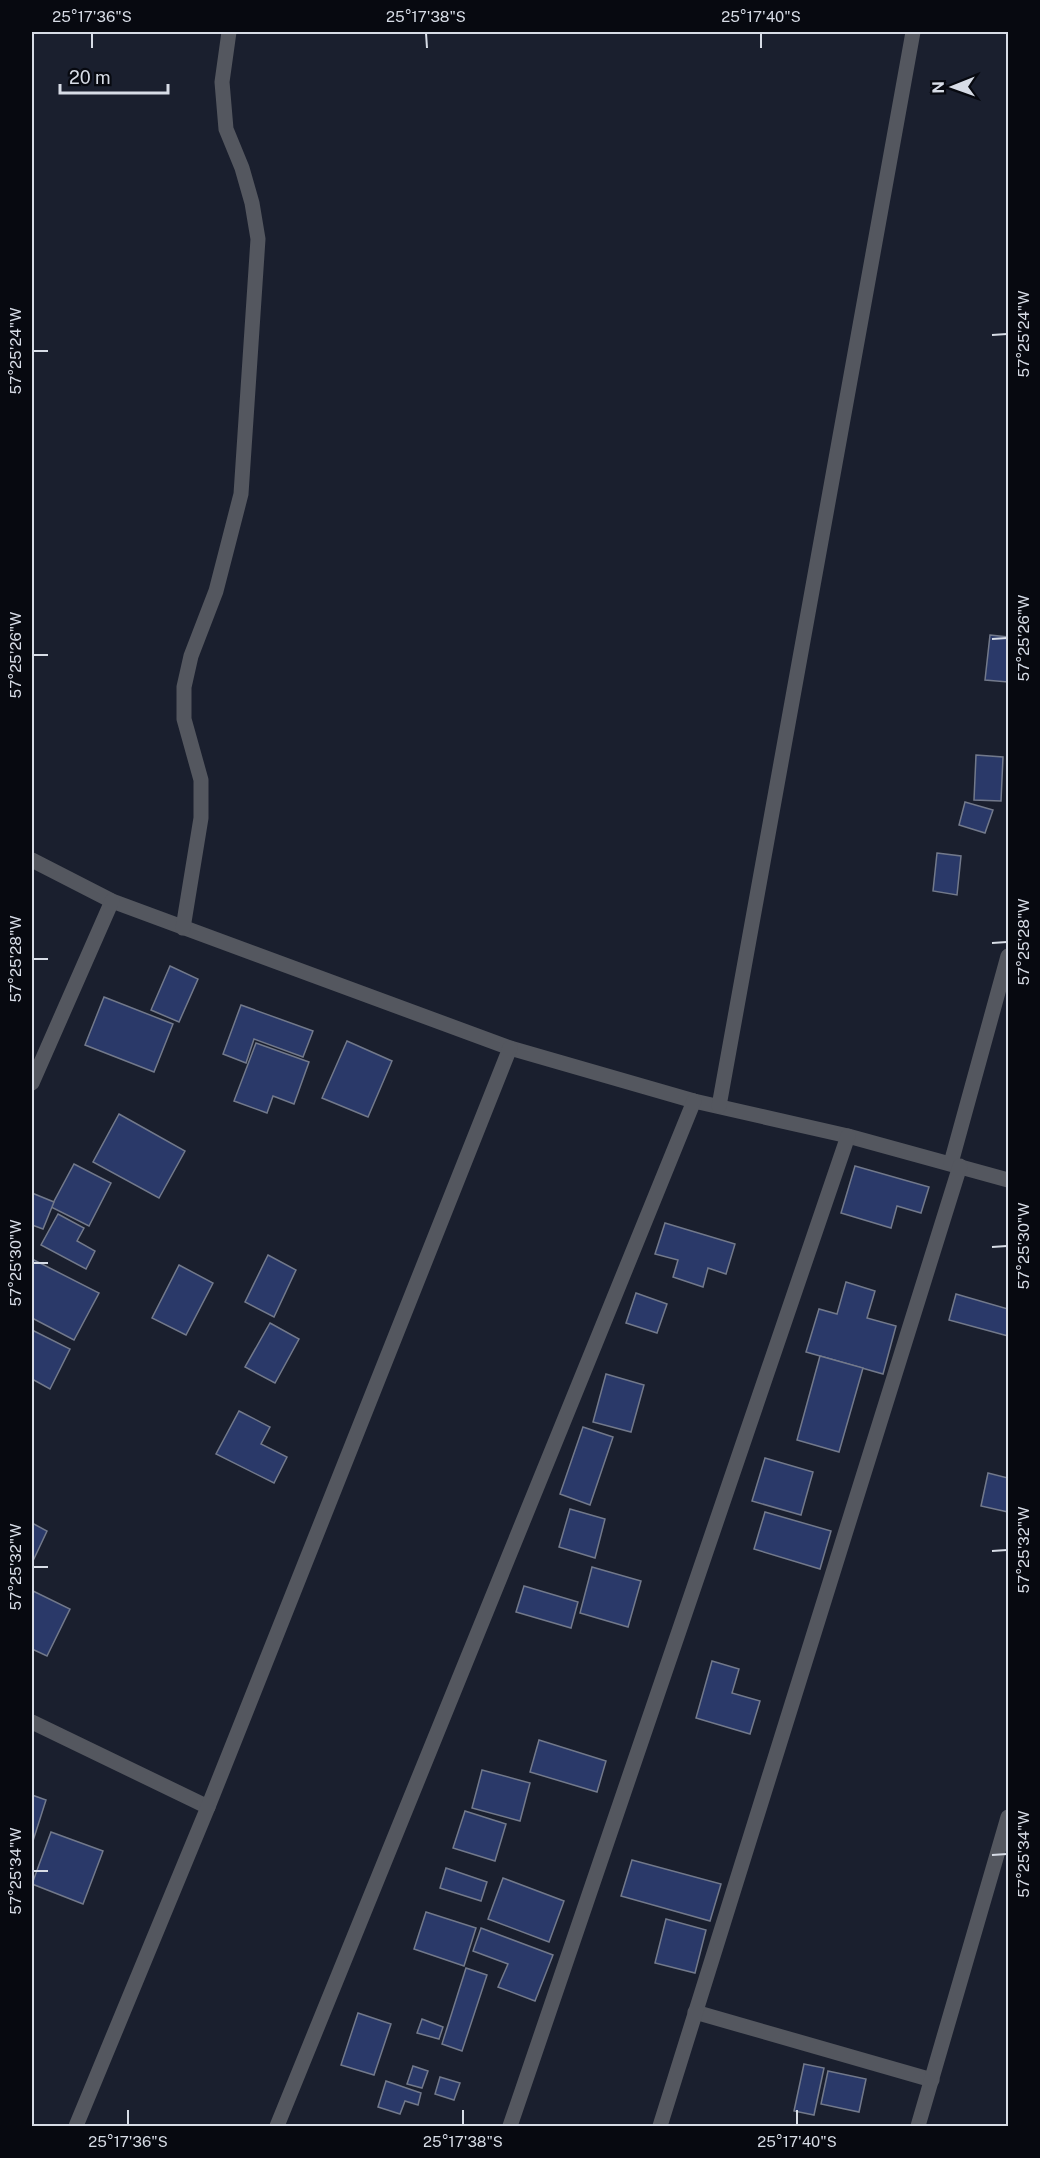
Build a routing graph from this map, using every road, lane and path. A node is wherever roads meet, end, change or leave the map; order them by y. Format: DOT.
graph roads {
  1 [pos="229,32"];
  2 [pos="913,32"];
  3 [pos="32,860"];
  4 [pos="112,901"];
  5 [pos="183,928"];
  6 [pos="1008,956"];
  7 [pos="510,1048"];
  8 [pos="32,1083"];
  9 [pos="694,1101"];
  10 [pos="719,1106"];
  11 [pos="848,1136"];
  12 [pos="955,1164"];
  13 [pos="1008,1180"];
  14 [pos="32,1722"];
  15 [pos="208,1807"];
  16 [pos="1008,1816"];
  17 [pos="695,2012"];
  18 [pos="932,2080"];
  19 [pos="76,2127"];
  20 [pos="277,2127"];
  21 [pos="510,2127"];
  22 [pos="660,2127"];
  23 [pos="918,2127"];
  1 -- 5 [label="street"];
  2 -- 10 [label="street"];
  3 -- 4 [label="street"];
  4 -- 5 [label="street"];
  4 -- 8 [label="street"];
  5 -- 7 [label="street"];
  6 -- 12 [label="street"];
  7 -- 9 [label="street"];
  7 -- 15 [label="street"];
  9 -- 10 [label="street"];
  9 -- 20 [label="street"];
  10 -- 11 [label="street"];
  11 -- 12 [label="street"];
  11 -- 21 [label="street"];
  12 -- 13 [label="street"];
  12 -- 17 [label="street"];
  14 -- 15 [label="street"];
  15 -- 19 [label="street"];
  16 -- 18 [label="street"];
  17 -- 18 [label="street"];
  17 -- 22 [label="street"];
  18 -- 23 [label="street"];
}
